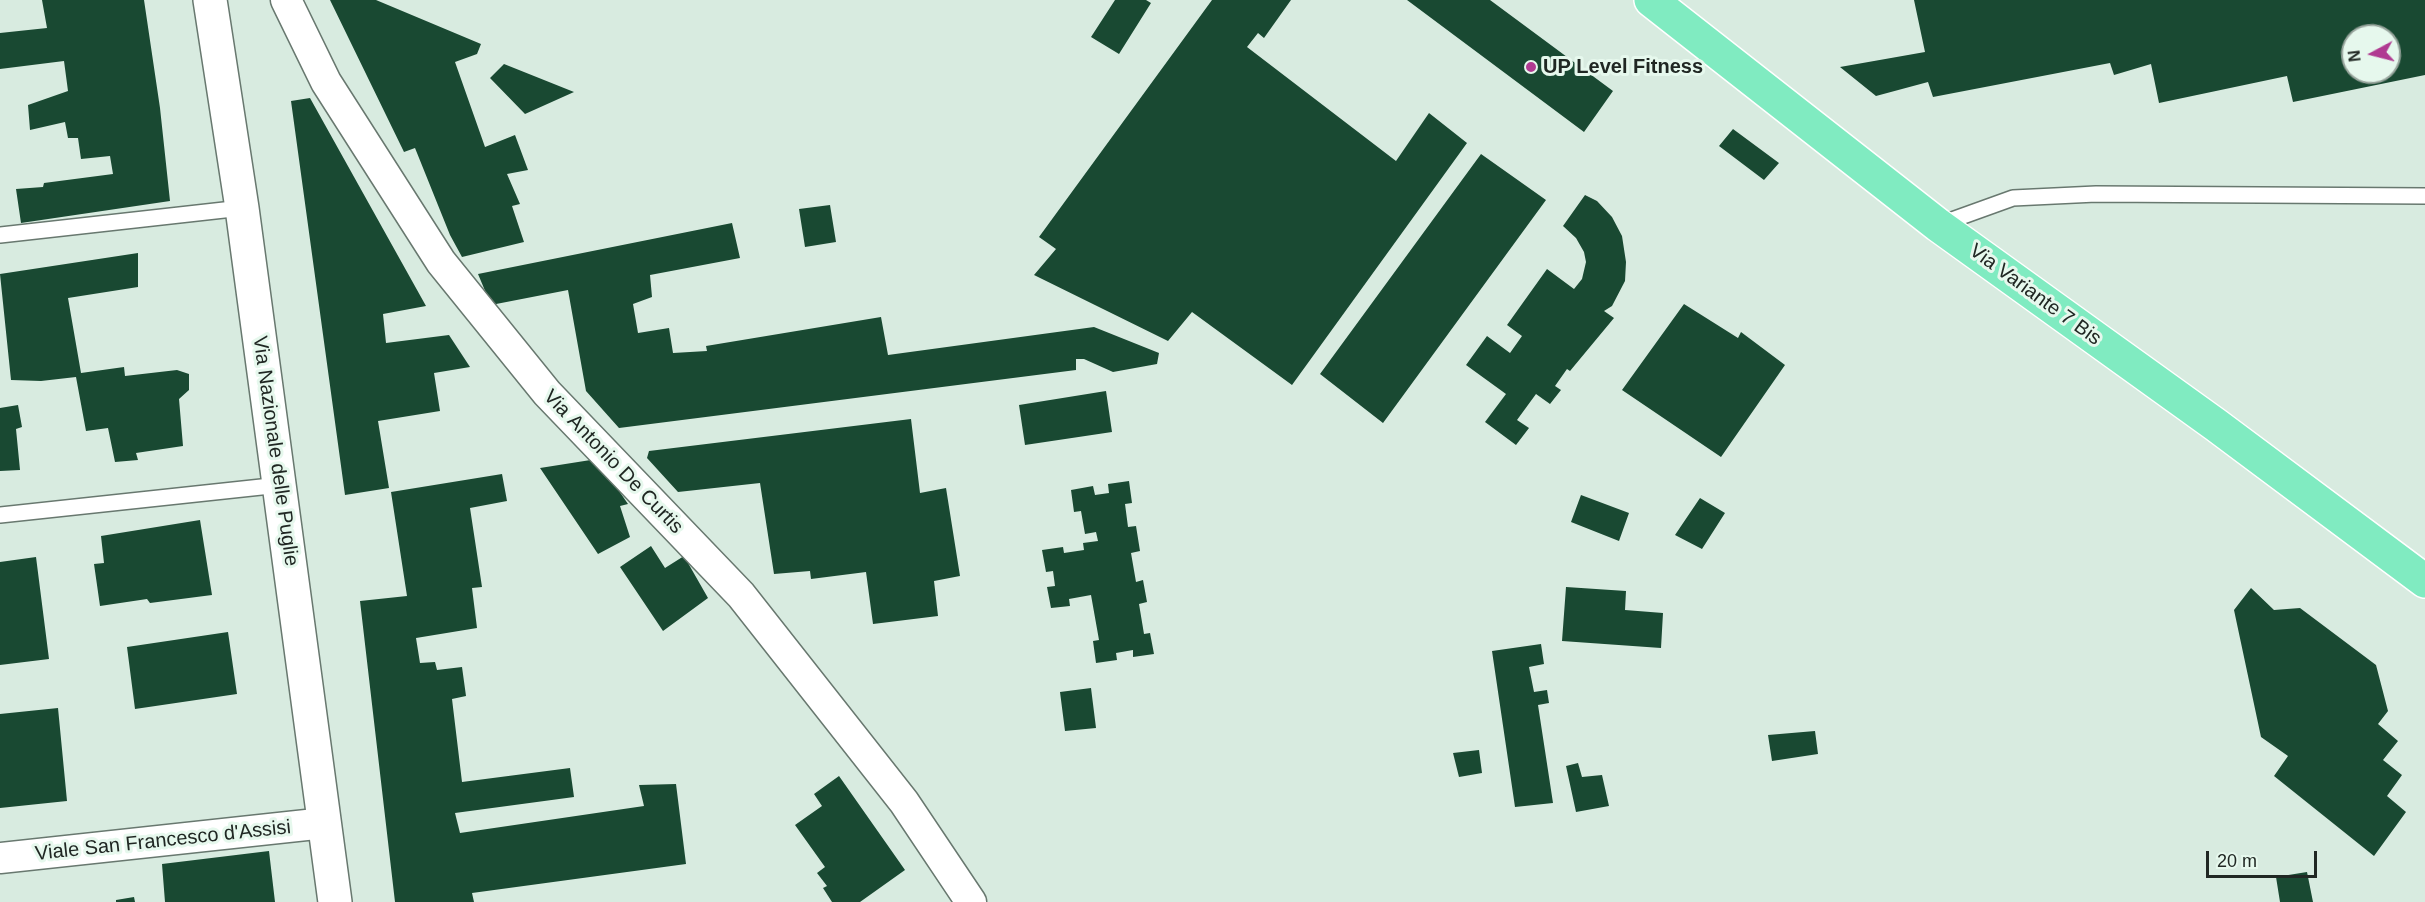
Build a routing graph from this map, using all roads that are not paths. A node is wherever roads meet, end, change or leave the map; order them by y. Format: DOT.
graph roads {
  1 [pos="210,0"];
  2 [pos="286,0"];
  3 [pos="1651,0"];
  4 [pos="2425,196"];
  5 [pos="242,207"];
  6 [pos="1938,225"];
  7 [pos="0,235"];
  8 [pos="280,485"];
  9 [pos="0,515"];
  10 [pos="2425,581"];
  11 [pos="325,823"];
  12 [pos="0,858"];
  13 [pos="335,902"];
  14 [pos="971,902"];
  1 -- 5 [label="main road, Via Nazionale delle Puglie"];
  2 -- 14 [label="street, Via Antonio De Curtis"];
  3 -- 6 [label="main road, Via Variante 7 Bis"];
  4 -- 6 [label="lane"];
  5 -- 7 [label="lane"];
  5 -- 8 [label="main road, Via Nazionale delle Puglie"];
  6 -- 10 [label="main road, Via Variante 7 Bis"];
  8 -- 9 [label="lane"];
  8 -- 11 [label="main road, Via Nazionale delle Puglie"];
  11 -- 12 [label="street, Viale San Francesco d'Assisi"];
  11 -- 13 [label="main road, Via Nazionale delle Puglie"];
}
